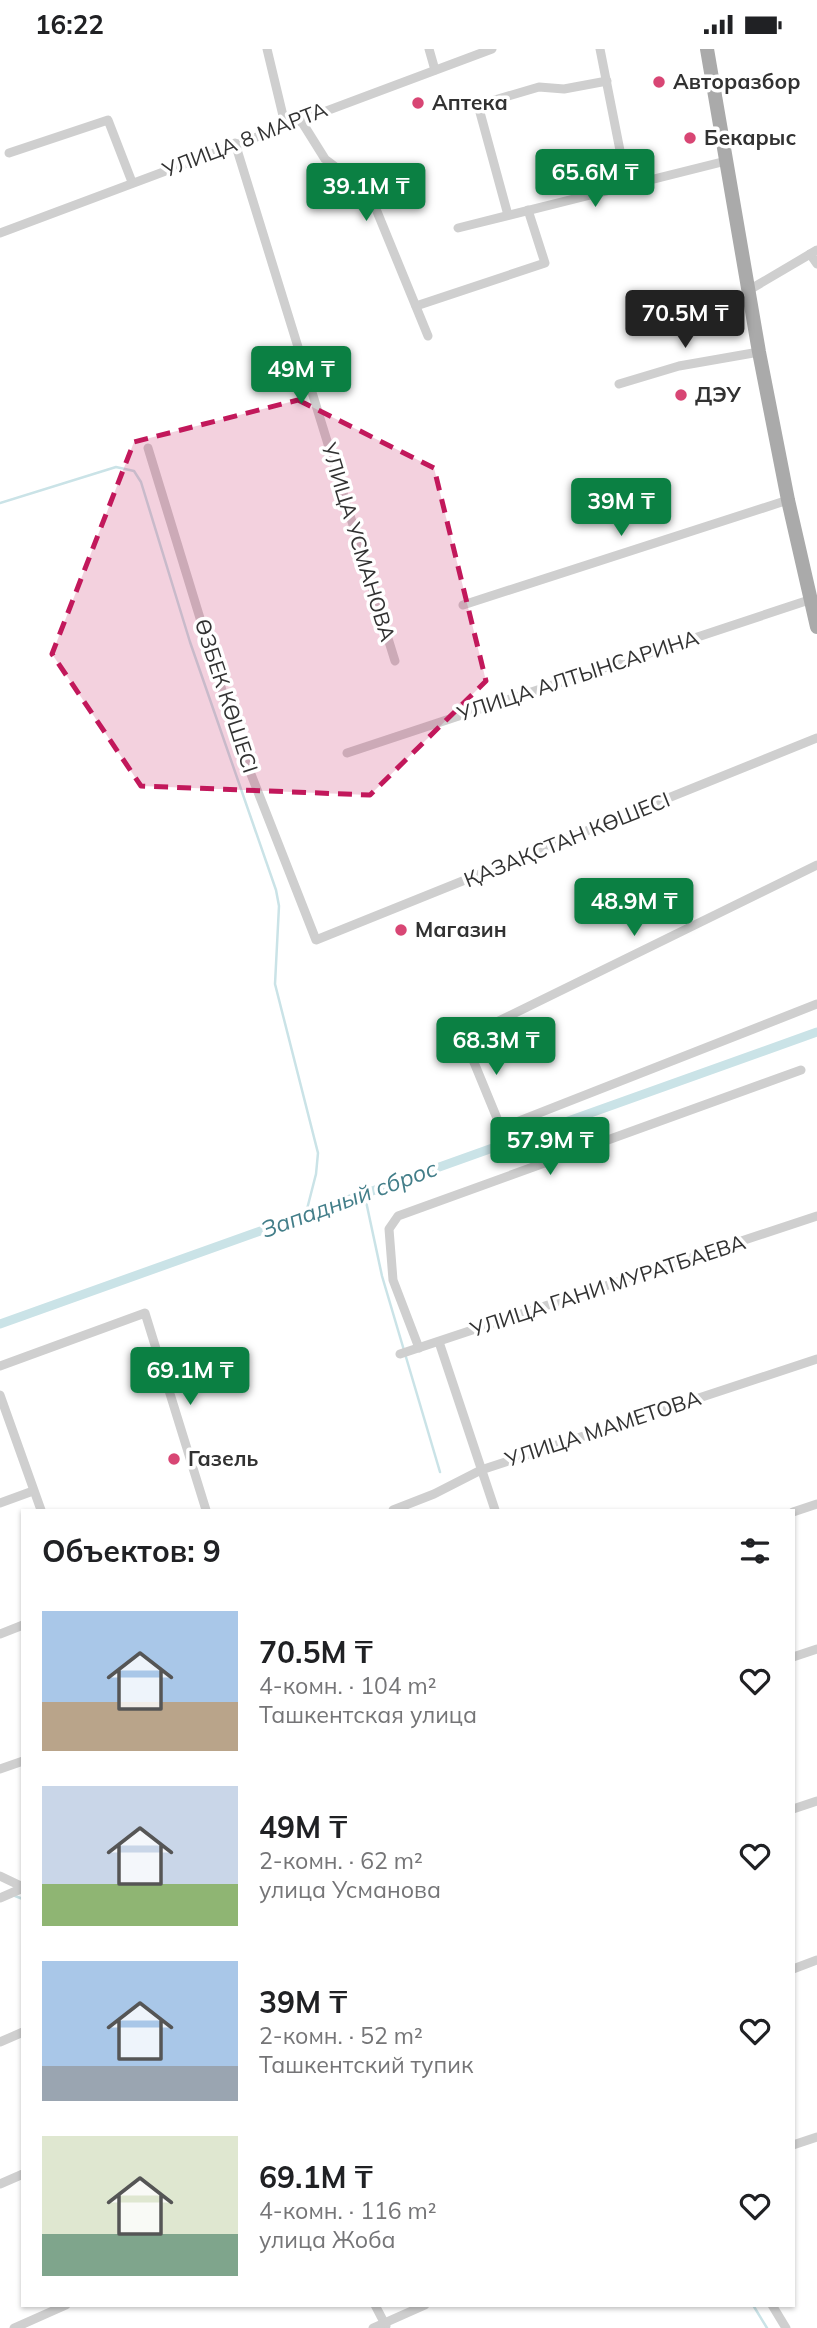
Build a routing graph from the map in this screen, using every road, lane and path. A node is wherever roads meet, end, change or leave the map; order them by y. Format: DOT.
graph roads {
  1 [pos="267,49"];
  2 [pos="429,49"];
  3 [pos="492,49"];
  4 [pos="600,49"];
  5 [pos="706,49"];
  6 [pos="435,69"];
  7 [pos="607,81"];
  8 [pos="300,119"];
  9 [pos="285,124"];
  10 [pos="235,143"];
  11 [pos="9,153"];
  12 [pos="726,161"];
  13 [pos="132,182"];
  14 [pos="627,186"];
  15 [pos="528,210"];
  16 [pos="508,215"];
  17 [pos="458,227"];
  18 [pos="0,233"];
  19 [pos="814,252"];
  20 [pos="817,264"];
  21 [pos="749,290"];
  22 [pos="416,306"];
  23 [pos="428,335"];
  24 [pos="759,352"];
  25 [pos="618,384"];
  26 [pos="148,448"];
  27 [pos="788,500"];
  28 [pos="809,600"];
  29 [pos="463,604"];
  30 [pos="817,627"];
  31 [pos="395,661"];
  32 [pos="817,739"];
  33 [pos="346,753"];
  34 [pos="817,865"];
  35 [pos="316,940"];
  36 [pos="817,1004"];
  37 [pos="802,1070"];
  38 [pos="817,1216"];
  39 [pos="439,1342"];
  40 [pos="419,1348"];
  41 [pos="400,1355"];
  42 [pos="817,1359"];
  43 [pos="0,1366"];
  44 [pos="0,1395"];
  45 [pos="481,1469"];
  46 [pos="33,1491"];
  47 [pos="0,1503"];
  48 [pos="817,1504"];
  49 [pos="41,1509"];
  50 [pos="206,1509"];
  51 [pos="396,1509"];
  52 [pos="495,1509"];
  53 [pos="795,1511"];
  54 [pos="21,1626"];
  55 [pos="0,1634"];
  56 [pos="817,1649"];
  57 [pos="795,1656"];
  58 [pos="21,1762"];
  59 [pos="0,1769"];
  60 [pos="817,1801"];
  61 [pos="795,1808"];
  62 [pos="0,1876"];
  63 [pos="21,1887"];
  64 [pos="21,1889"];
  65 [pos="0,1898"];
  66 [pos="817,1960"];
  67 [pos="795,1968"];
  68 [pos="21,2033"];
  69 [pos="0,2042"];
  70 [pos="817,2137"];
  71 [pos="795,2144"];
  72 [pos="21,2175"];
  73 [pos="0,2184"];
  74 [pos="61,2307"];
  75 [pos="375,2307"];
  76 [pos="421,2307"];
  77 [pos="773,2307"];
  78 [pos="386,2325"];
  79 [pos="14,2328"];
  80 [pos="373,2328"];
  81 [pos="786,2328"];
  1 -- 9 [label="street"];
  2 -- 6 [label="street"];
  3 -- 6 [label="street, УЛИЦА 8 МАРТА"];
  4 -- 7 [label="street"];
  5 -- 12 [label="main road"];
  6 -- 8 [label="street, УЛИЦА 8 МАРТА"];
  7 -- 14 [label="street"];
  7 -- 16 [label="street"];
  8 -- 9 [label="street, УЛИЦА 8 МАРТА"];
  8 -- 22 [label="street"];
  9 -- 10 [label="street, УЛИЦА 8 МАРТА"];
  10 -- 13 [label="street, УЛИЦА 8 МАРТА"];
  10 -- 31 [label="street, УЛИЦА УСМАНОВА"];
  11 -- 13 [label="street"];
  12 -- 14 [label="street"];
  12 -- 21 [label="main road"];
  13 -- 18 [label="street, УЛИЦА 8 МАРТА"];
  14 -- 15 [label="street"];
  15 -- 16 [label="street"];
  15 -- 22 [label="street"];
  16 -- 17 [label="street"];
  19 -- 20 [label="street"];
  19 -- 21 [label="street"];
  21 -- 24 [label="main road"];
  22 -- 23 [label="street"];
  24 -- 25 [label="street"];
  24 -- 27 [label="main road"];
  26 -- 35 [label="street, ӨЗБЕК КӨШЕСІ"];
  27 -- 28 [label="main road"];
  27 -- 29 [label="street"];
  28 -- 30 [label="main road"];
  28 -- 33 [label="street, УЛИЦА АЛТЫНСАРИНА"];
  32 -- 35 [label="street, ҚАЗАҚСТАН КӨШЕСІ"];
  34 -- 36 [label="street"];
  37 -- 40 [label="street"];
  38 -- 39 [label="street, УЛИЦА ГАНИ МУРАТБАЕВА"];
  39 -- 40 [label="street, УЛИЦА ГАНИ МУРАТБАЕВА"];
  39 -- 45 [label="street"];
  40 -- 41 [label="street, УЛИЦА ГАНИ МУРАТБАЕВА"];
  42 -- 45 [label="street, УЛИЦА МАМЕТОВА"];
  43 -- 50 [label="street"];
  44 -- 46 [label="street"];
  45 -- 51 [label="street, УЛИЦА МАМЕТОВА"];
  45 -- 52 [label="street"];
  46 -- 47 [label="street"];
  46 -- 49 [label="street"];
  48 -- 53 [label="street"];
  54 -- 55 [label="street"];
  56 -- 57 [label="street"];
  58 -- 59 [label="street"];
  60 -- 61 [label="street"];
  62 -- 63 [label="street"];
  64 -- 65 [label="street"];
  66 -- 67 [label="street"];
  68 -- 69 [label="street"];
  70 -- 71 [label="street"];
  72 -- 73 [label="street"];
  74 -- 79 [label="street"];
  75 -- 78 [label="street"];
  76 -- 78 [label="street"];
  77 -- 81 [label="street"];
  78 -- 80 [label="street"];
}
